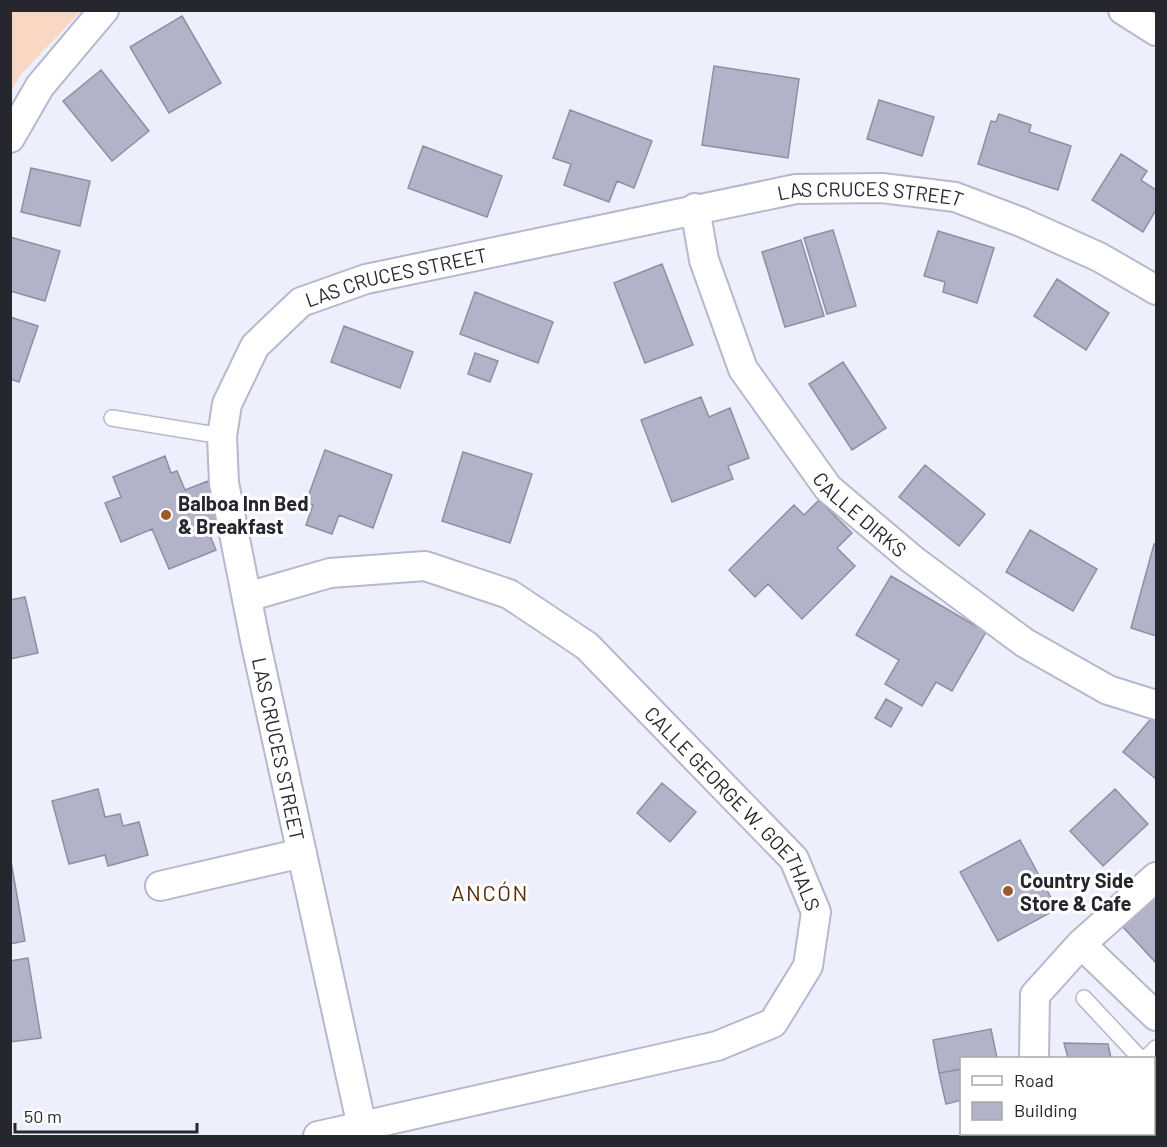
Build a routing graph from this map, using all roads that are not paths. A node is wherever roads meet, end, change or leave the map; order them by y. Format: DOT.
graph roads {
  1 [pos="104,10"];
  2 [pos="1123,10"];
  3 [pos="1156,31"];
  4 [pos="10,138"];
  5 [pos="695,208"];
  6 [pos="1156,290"];
  7 [pos="112,418"];
  8 [pos="222,436"];
  9 [pos="247,597"];
  10 [pos="1156,705"];
  11 [pos="302,853"];
  12 [pos="1156,877"];
  13 [pos="160,886"];
  14 [pos="1081,944"];
  15 [pos="1084,998"];
  16 [pos="1156,1016"];
  17 [pos="1034,1057"];
  18 [pos="1138,1057"];
  19 [pos="363,1132"];
  20 [pos="318,1137"];
  1 -- 4 [label="street"];
  2 -- 3 [label="street"];
  5 -- 6 [label="street, LAS CRUCES STREET"];
  5 -- 8 [label="street, LAS CRUCES STREET"];
  5 -- 10 [label="street, CALLE DIRKS"];
  7 -- 8 [label="lane"];
  8 -- 9 [label="street, LAS CRUCES STREET"];
  9 -- 11 [label="street, LAS CRUCES STREET"];
  9 -- 19 [label="street, CALLE GEORGE W. GOETHALS"];
  11 -- 13 [label="street"];
  11 -- 19 [label="street, LAS CRUCES STREET"];
  12 -- 14 [label="street"];
  14 -- 16 [label="street"];
  14 -- 17 [label="street"];
  15 -- 18 [label="lane"];
  19 -- 20 [label="street, CALLE GEORGE W. GOETHALS"];
}
